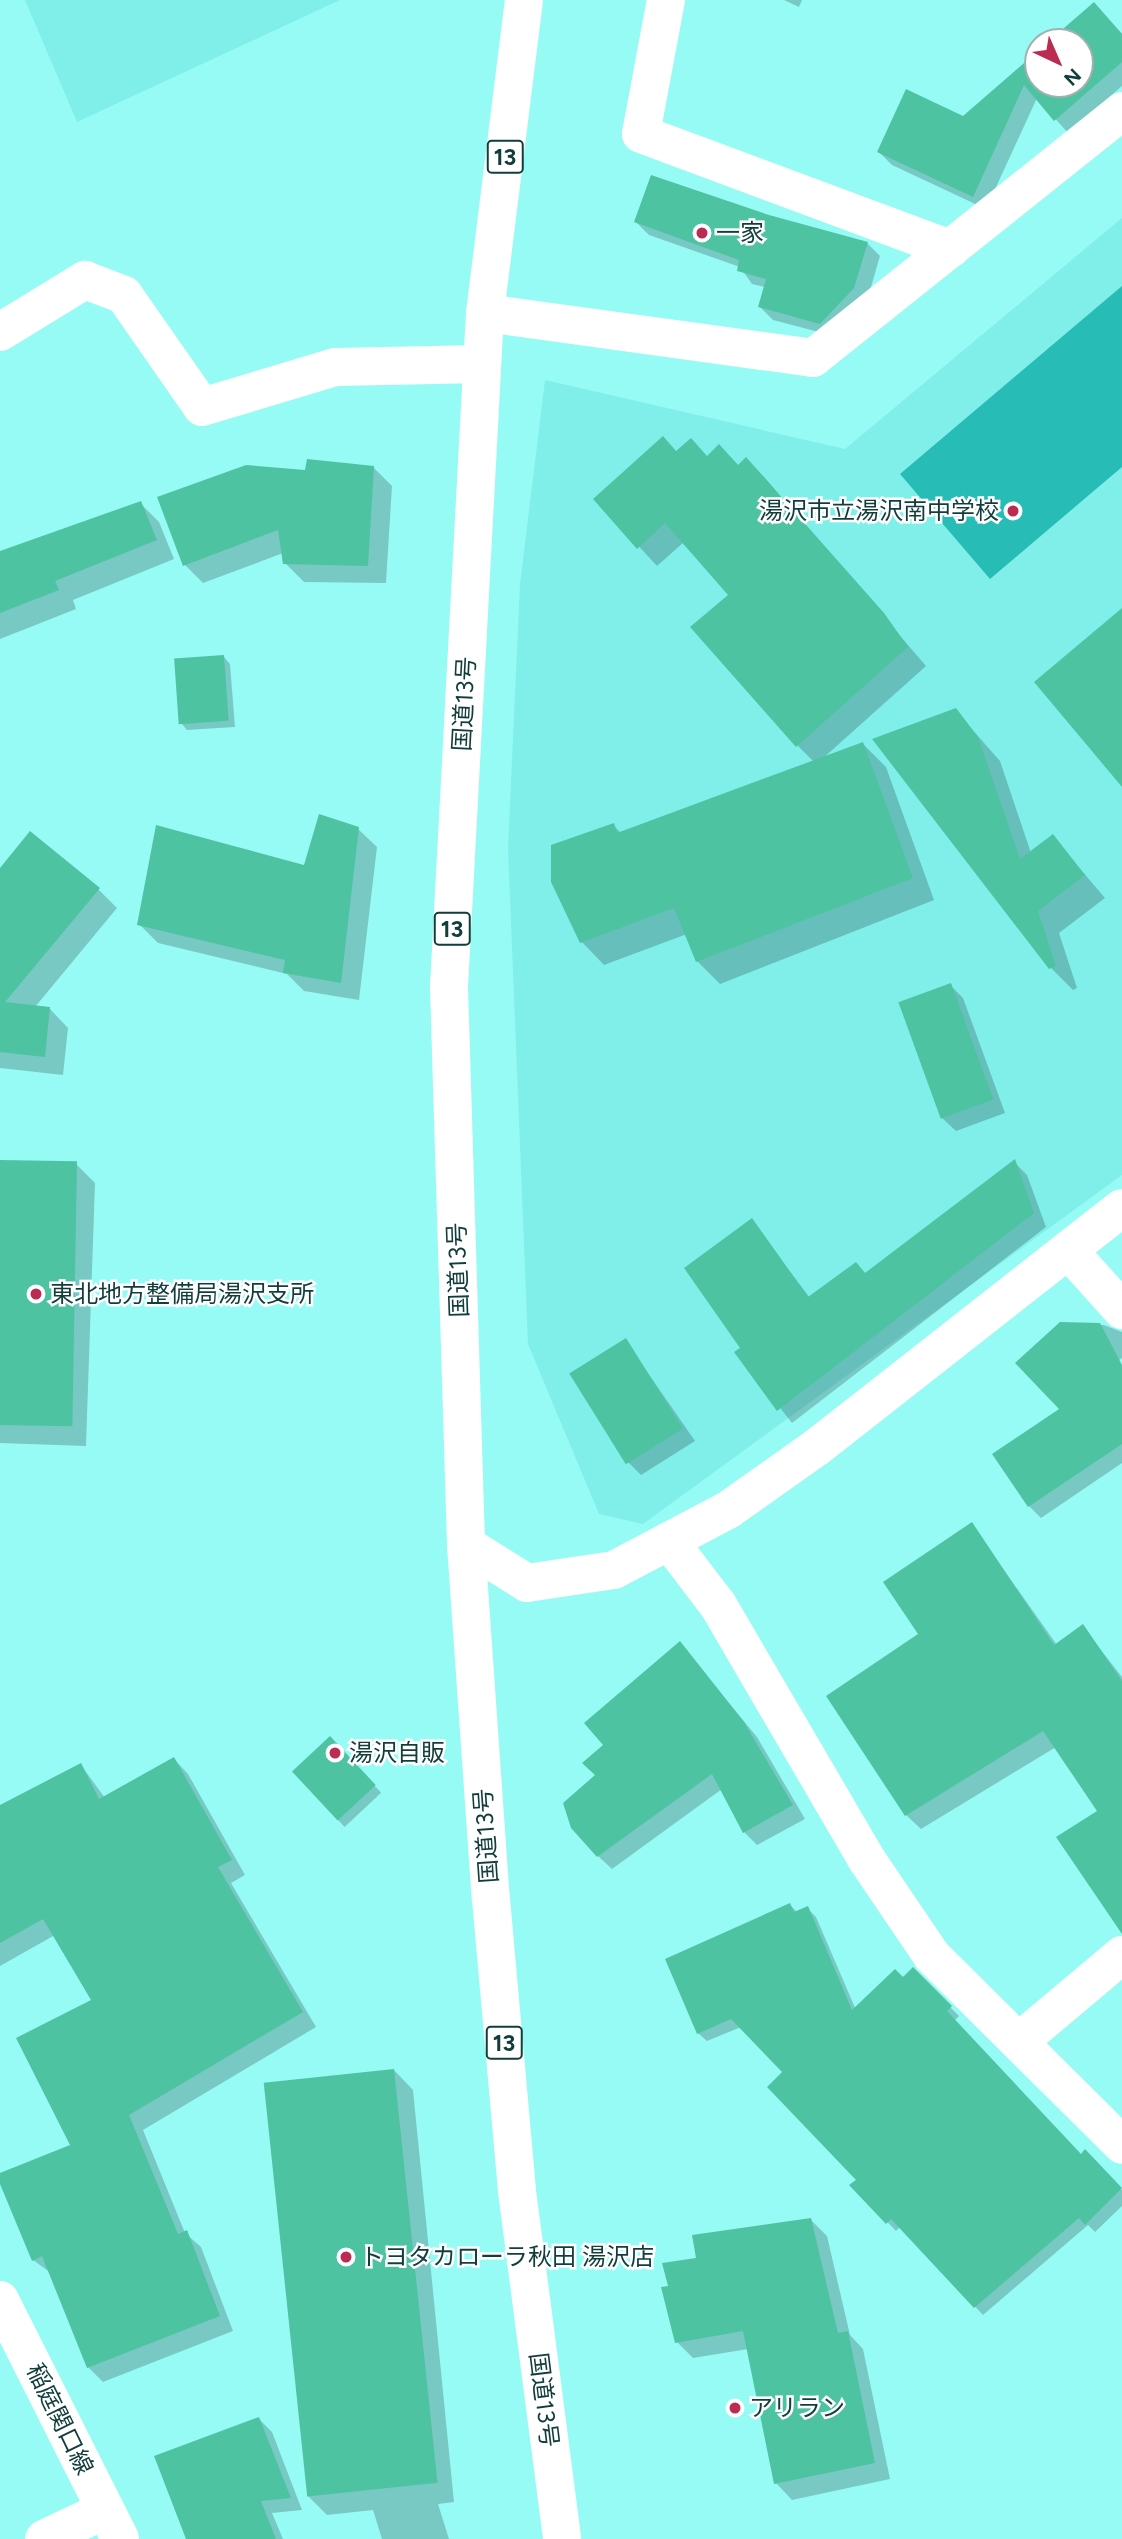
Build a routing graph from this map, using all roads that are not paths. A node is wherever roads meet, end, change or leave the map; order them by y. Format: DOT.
graph roads {
  1 [pos="524,0"];
  2 [pos="666,0"];
  3 [pos="1122,111"];
  4 [pos="950,248"];
  5 [pos="485,313"];
  6 [pos="0,332"];
  7 [pos="481,364"];
  8 [pos="1122,1208"];
  9 [pos="1068,1250"];
  10 [pos="1122,1310"];
  11 [pos="668,1541"];
  12 [pos="466,1545"];
  13 [pos="1122,1955"];
  14 [pos="1021,2040"];
  15 [pos="1122,2145"];
  16 [pos="0,2300"];
  17 [pos="112,2524"];
  18 [pos="44,2539"];
  19 [pos="562,2539"];
  1 -- 5 [label="main road, 国道13号 / 13"];
  2 -- 4 [label="main road"];
  3 -- 4 [label="main road"];
  4 -- 5 [label="main road"];
  5 -- 7 [label="main road, 国道13号 / 13"];
  6 -- 7 [label="main road"];
  7 -- 12 [label="main road, 国道13号 / 13"];
  8 -- 9 [label="main road"];
  9 -- 10 [label="main road"];
  9 -- 11 [label="main road"];
  11 -- 12 [label="main road"];
  11 -- 14 [label="main road"];
  12 -- 19 [label="main road, 国道13号 / 13"];
  13 -- 14 [label="main road"];
  14 -- 15 [label="main road"];
  16 -- 17 [label="main road, 稲庭関口線"];
  17 -- 18 [label="main road"];
}
